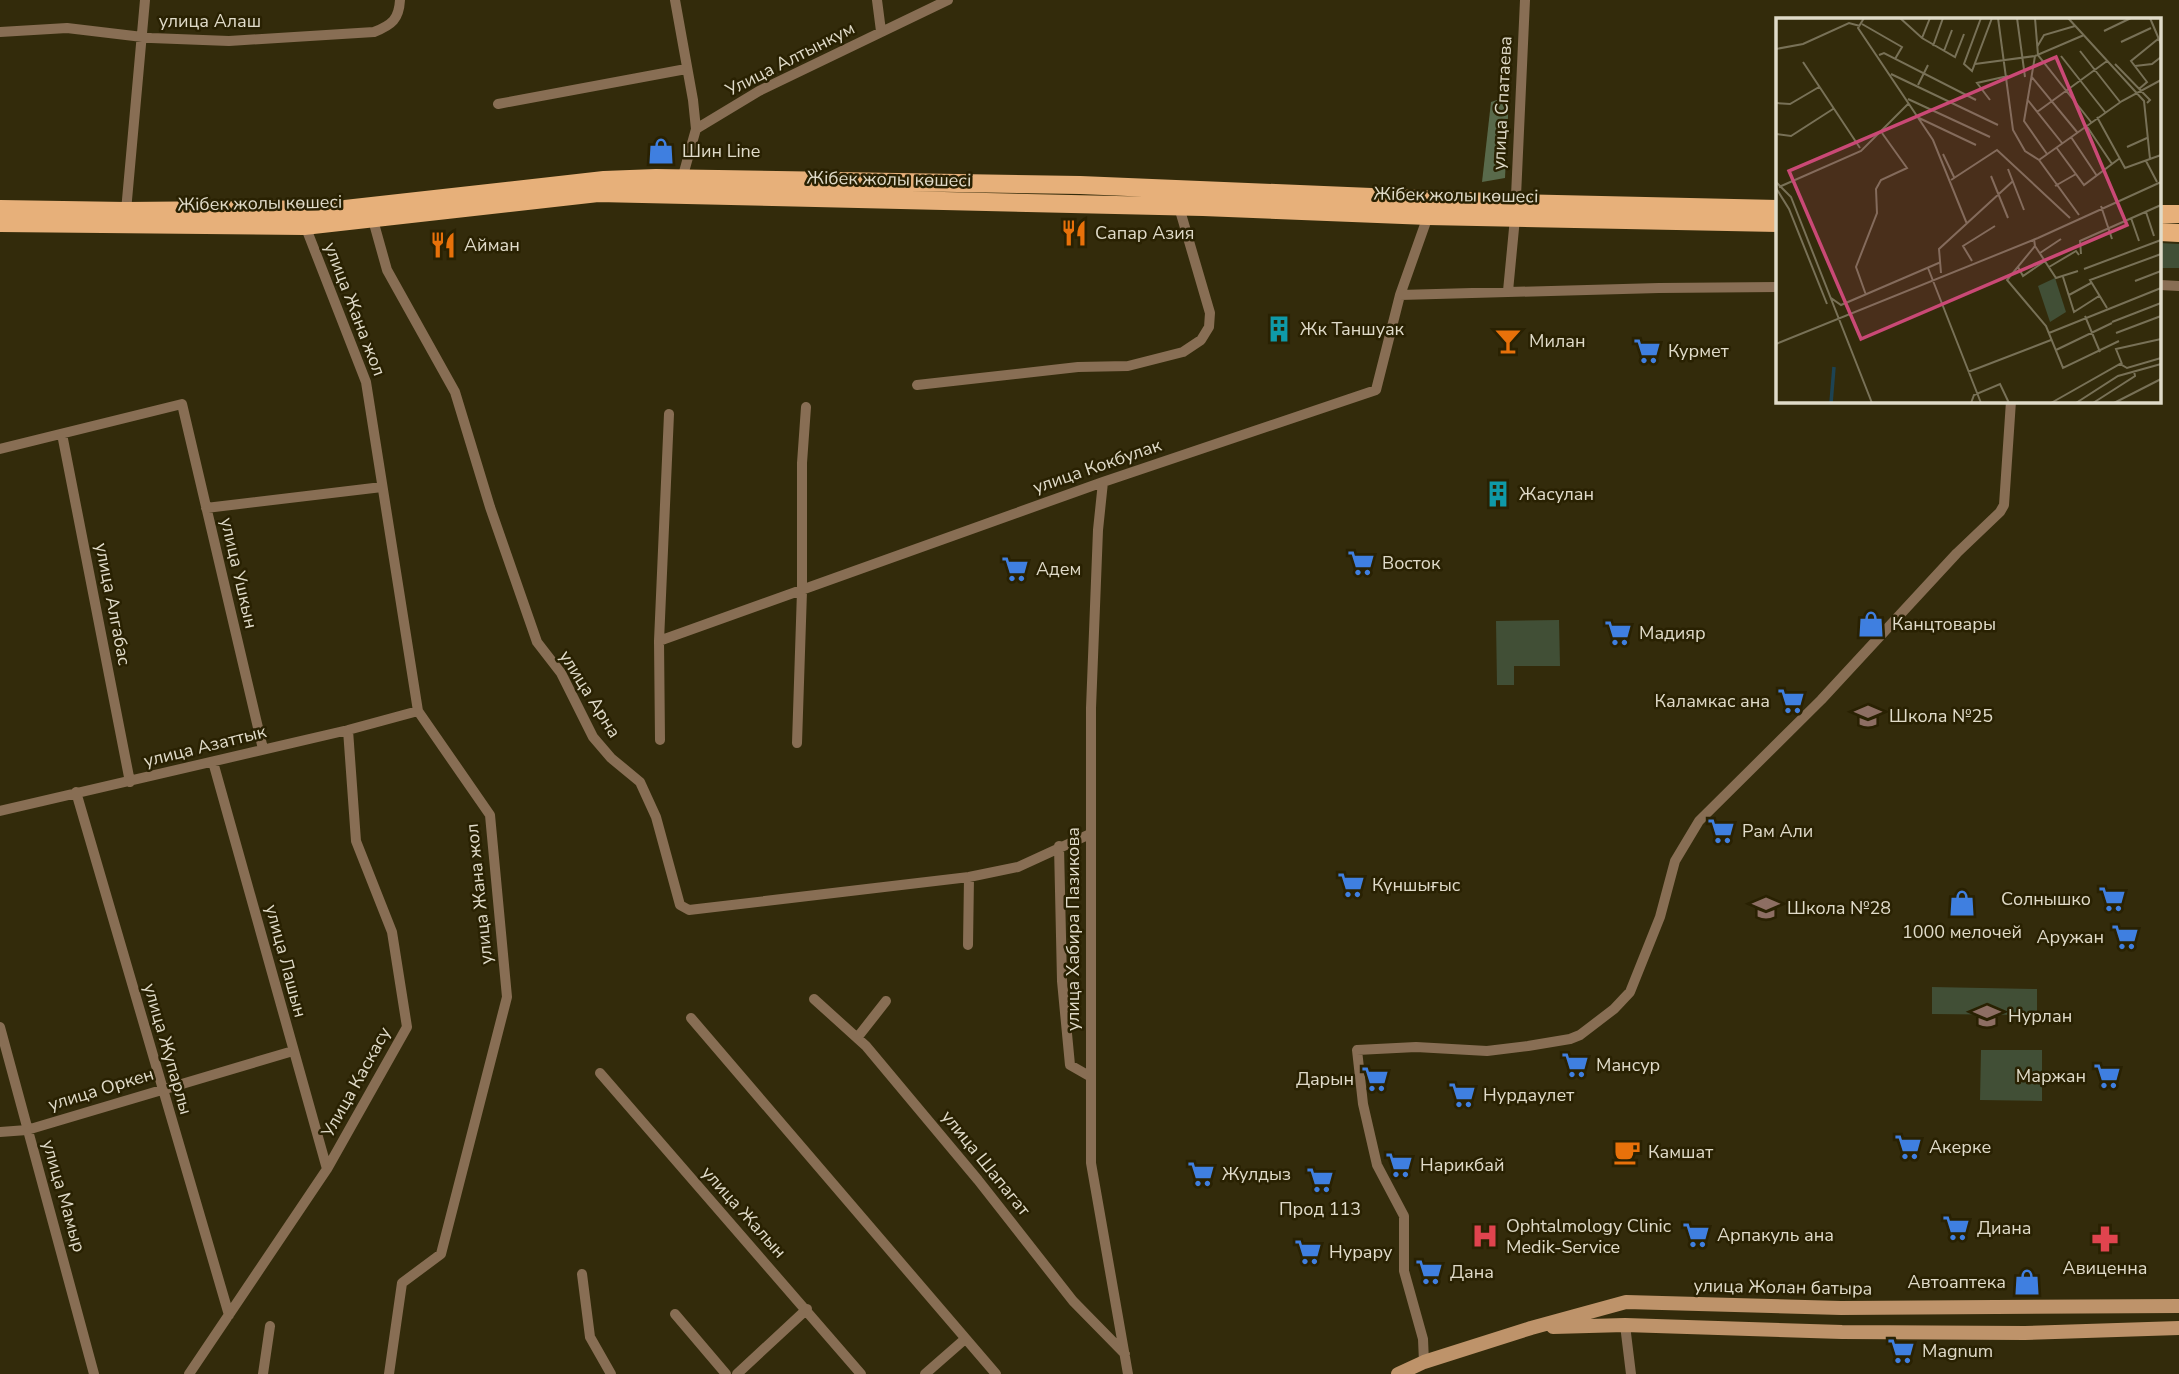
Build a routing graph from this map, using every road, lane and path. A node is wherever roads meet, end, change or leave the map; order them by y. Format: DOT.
graph roads {
  1 [pos="145,0"];
  2 [pos="400,0"];
  3 [pos="675,0"];
  4 [pos="877,0"];
  5 [pos="948,0"];
  6 [pos="1525,0"];
  7 [pos="881,31"];
  8 [pos="0,32"];
  9 [pos="143,37"];
  10 [pos="686,69"];
  11 [pos="498,104"];
  12 [pos="696,129"];
  13 [pos="682,179"];
  14 [pos="1179,207"];
  15 [pos="0,209"];
  16 [pos="1776,209"];
  17 [pos="1515,210"];
  18 [pos="126,211"];
  19 [pos="1428,216"];
  20 [pos="303,218"];
  21 [pos="373,220"];
  22 [pos="0,223"];
  23 [pos="1776,223"];
  24 [pos="1776,287"];
  25 [pos="1508,291"];
  26 [pos="1400,295"];
  27 [pos="917,385"];
  28 [pos="2011,402"];
  29 [pos="806,407"];
  30 [pos="670,414"];
  31 [pos="62,434"];
  32 [pos="0,449"];
  33 [pos="1103,482"];
  34 [pos="382,487"];
  35 [pos="206,508"];
  36 [pos="803,591"];
  37 [pos="659,641"];
  38 [pos="418,711"];
  39 [pos="348,730"];
  40 [pos="660,740"];
  41 [pos="797,743"];
  42 [pos="263,749"];
  43 [pos="213,762"];
  44 [pos="130,782"];
  45 [pos="76,792"];
  46 [pos="0,811"];
  47 [pos="1090,834"];
  48 [pos="1059,846"];
  49 [pos="969,877"];
  50 [pos="968,945"];
  51 [pos="814,999"];
  52 [pos="886,1001"];
  53 [pos="691,1018"];
  54 [pos="0,1027"];
  55 [pos="857,1038"];
  56 [pos="293,1051"];
  57 [pos="600,1073"];
  58 [pos="1091,1077"];
  59 [pos="161,1090"];
  60 [pos="27,1130"];
  61 [pos="0,1132"];
  62 [pos="327,1169"];
  63 [pos="582,1274"];
  64 [pos="2153,1306"];
  65 [pos="2179,1306"];
  66 [pos="807,1309"];
  67 [pos="675,1314"];
  68 [pos="229,1315"];
  69 [pos="1625,1325"];
  70 [pos="270,1326"];
  71 [pos="1531,1328"];
  72 [pos="2154,1328"];
  73 [pos="2179,1328"];
  74 [pos="965,1339"];
  75 [pos="1125,1354"];
  76 [pos="1424,1362"];
  77 [pos="94,1374"];
  78 [pos="189,1374"];
  79 [pos="263,1374"];
  80 [pos="389,1374"];
  81 [pos="611,1374"];
  82 [pos="726,1374"];
  83 [pos="737,1374"];
  84 [pos="861,1374"];
  85 [pos="925,1374"];
  86 [pos="996,1374"];
  87 [pos="1128,1374"];
  88 [pos="1398,1374"];
  89 [pos="1631,1374"];
  1 -- 9 [label="street"];
  2 -- 9 [label="street, улица Алаш"];
  3 -- 10 [label="street"];
  4 -- 7 [label="street"];
  5 -- 7 [label="street, Улица Алтынкум"];
  6 -- 17 [label="street, улица Спатаева"];
  7 -- 12 [label="street, Улица Алтынкум"];
  8 -- 9 [label="street, улица Алаш"];
  9 -- 18 [label="street"];
  10 -- 11 [label="street"];
  10 -- 12 [label="street"];
  12 -- 13 [label="street"];
  13 -- 17 [label="main road, Жібек жолы көшесі"];
  13 -- 20 [label="main road, Жібек жолы көшесі"];
  14 -- 19 [label="main road, Жібек жолы көшесі"];
  14 -- 21 [label="main road, Жібек жолы көшесі"];
  14 -- 27 [label="street"];
  15 -- 18 [label="main road, Жібек жолы көшесі"];
  16 -- 17 [label="main road, Жібек жолы көшесі"];
  17 -- 19 [label="main road, Жібек жолы көшесі"];
  17 -- 23 [label="main road, Жібек жолы көшесі"];
  17 -- 25 [label="street, улица Спатаева"];
  18 -- 20 [label="main road, Жібек жолы көшесі"];
  19 -- 26 [label="street, улица Кокбулак"];
  20 -- 21 [label="main road, Жібек жолы көшесі"];
  20 -- 22 [label="main road, Жібек жолы көшесі"];
  20 -- 34 [label="street, улица Жана жол"];
  21 -- 49 [label="street, улица Арна"];
  24 -- 25 [label="street"];
  25 -- 26 [label="street"];
  26 -- 33 [label="street, улица Кокбулак"];
  28 -- 76 [label="street"];
  29 -- 36 [label="street"];
  30 -- 37 [label="street"];
  31 -- 32 [label="street"];
  31 -- 35 [label="street, улица Ушкын"];
  31 -- 44 [label="street, улица Алгабас"];
  33 -- 36 [label="street, улица Кокбулак"];
  33 -- 47 [label="street, улица Хабира Пазикова"];
  34 -- 35 [label="street"];
  34 -- 38 [label="street, улица Жана жол"];
  35 -- 42 [label="street, улица Ушкын"];
  36 -- 37 [label="street, улица Кокбулак"];
  36 -- 41 [label="street"];
  37 -- 40 [label="street"];
  38 -- 39 [label="street, улица Азаттык"];
  38 -- 80 [label="street, улица Жана жол"];
  39 -- 42 [label="street, улица Азаттык"];
  39 -- 62 [label="street, Улица Каскасу"];
  42 -- 43 [label="street, улица Азаттык"];
  43 -- 44 [label="street, улица Азаттык"];
  43 -- 56 [label="street, улица Лашын"];
  44 -- 45 [label="street, улица Азаттык"];
  45 -- 46 [label="street, улица Азаттык"];
  45 -- 59 [label="street, улица Жупарлы"];
  47 -- 48 [label="street, улица Арна"];
  47 -- 58 [label="street, улица Хабира Пазикова"];
  48 -- 49 [label="street, улица Арна"];
  48 -- 58 [label="street"];
  49 -- 50 [label="street"];
  51 -- 55 [label="street, улица Шапагат"];
  52 -- 55 [label="street"];
  53 -- 74 [label="street"];
  54 -- 60 [label="street, улица Мамыр"];
  55 -- 75 [label="street, улица Шапагат"];
  56 -- 59 [label="street, улица Оркен"];
  56 -- 62 [label="street, улица Лашын"];
  57 -- 66 [label="street, улица Жалын"];
  58 -- 75 [label="street, улица Хабира Пазикова"];
  59 -- 60 [label="street, улица Оркен"];
  59 -- 68 [label="street, улица Жупарлы"];
  60 -- 61 [label="street, улица Оркен"];
  60 -- 77 [label="street, улица Мамыр"];
  62 -- 68 [label="street, Улица Каскасу"];
  63 -- 81 [label="street"];
  64 -- 65 [label="street, улица Жолан батыра"];
  64 -- 71 [label="street, улица Жолан батыра"];
  64 -- 72 [label="street"];
  66 -- 83 [label="street"];
  66 -- 84 [label="street, улица Жалын"];
  67 -- 82 [label="street"];
  68 -- 78 [label="street, Улица Каскасу"];
  69 -- 71 [label="street"];
  69 -- 72 [label="street"];
  69 -- 89 [label="street"];
  70 -- 79 [label="street"];
  71 -- 76 [label="street, улица Жолан батыра"];
  72 -- 73 [label="street"];
  74 -- 85 [label="street"];
  74 -- 86 [label="street"];
  75 -- 87 [label="street, улица Хабира Пазикова"];
  76 -- 88 [label="street, улица Жолан батыра"];
}
